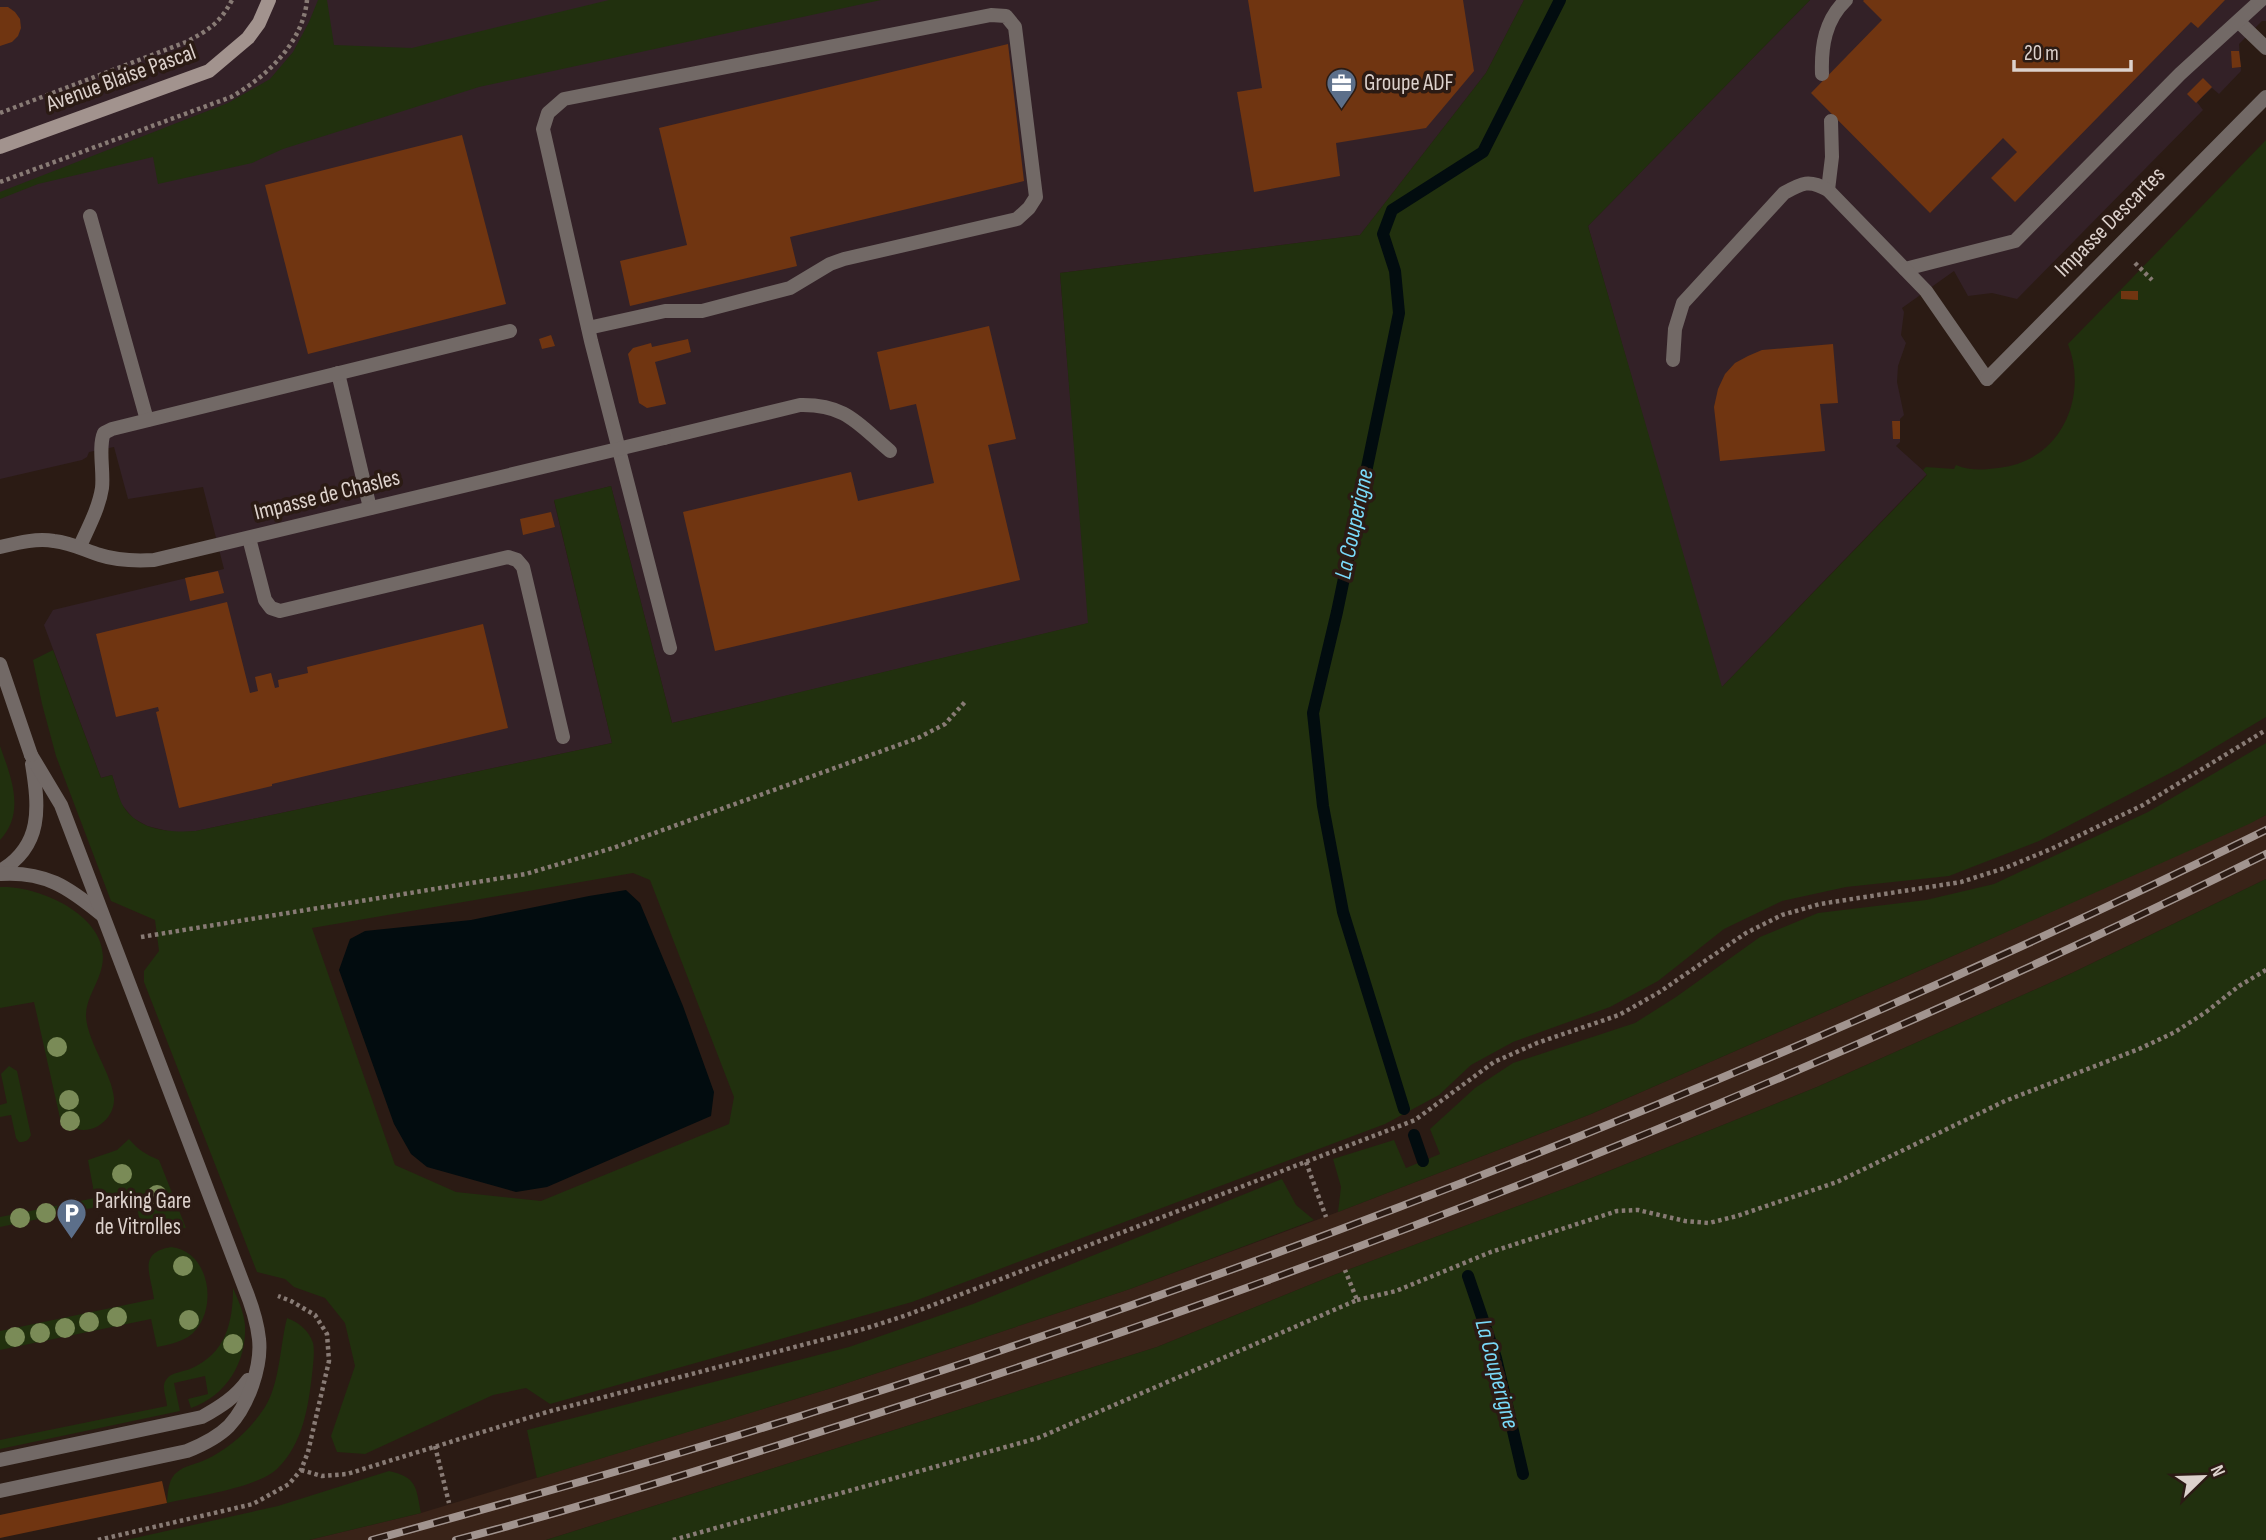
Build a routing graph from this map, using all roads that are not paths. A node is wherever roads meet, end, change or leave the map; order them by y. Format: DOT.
graph roads {
  1 [pos="269,0"];
  2 [pos="1846,0"];
  3 [pos="2261,0"];
  4 [pos="2239,22"];
  5 [pos="2266,48"];
  6 [pos="1822,74"];
  7 [pos="2266,97"];
  8 [pos="1831,121"];
  9 [pos="0,147"];
  10 [pos="1828,190"];
  11 [pos="90,216"];
  12 [pos="1905,269"];
  13 [pos="588,328"];
  14 [pos="510,331"];
  15 [pos="1673,360"];
  16 [pos="338,373"];
  17 [pos="147,420"];
  18 [pos="619,449"];
  19 [pos="890,451"];
  20 [pos="370,508"];
  21 [pos="249,538"];
  22 [pos="80,546"];
  23 [pos="0,547"];
  24 [pos="670,648"];
  25 [pos="0,664"];
  26 [pos="562,737"];
  27 [pos="31,755"];
  28 [pos="0,873"];
  29 [pos="102,915"];
  30 [pos="258,1363"];
  31 [pos="0,1460"];
  32 [pos="0,1491"];
  1 -- 9 [label="street, Avenue Blaise Pascal"];
  2 -- 6 [label="street"];
  3 -- 4 [label="street"];
  4 -- 5 [label="street"];
  4 -- 12 [label="street"];
  7 -- 12 [label="street, Impasse Descartes"];
  8 -- 10 [label="street"];
  10 -- 12 [label="street"];
  10 -- 15 [label="street"];
  11 -- 17 [label="street"];
  13 -- 13 [label="street"];
  13 -- 18 [label="street"];
  14 -- 16 [label="street"];
  16 -- 17 [label="street"];
  16 -- 20 [label="street"];
  17 -- 22 [label="street"];
  18 -- 19 [label="street, Impasse de Chasles"];
  18 -- 20 [label="street, Impasse de Chasles"];
  18 -- 24 [label="street"];
  20 -- 21 [label="street, Impasse de Chasles"];
  21 -- 22 [label="street, Impasse de Chasles"];
  21 -- 26 [label="street"];
  22 -- 23 [label="street, Impasse de Chasles"];
  25 -- 27 [label="street"];
  27 -- 28 [label="street"];
  27 -- 29 [label="street"];
  28 -- 29 [label="street"];
  29 -- 30 [label="street"];
  30 -- 31 [label="street"];
  30 -- 32 [label="street"];
}
